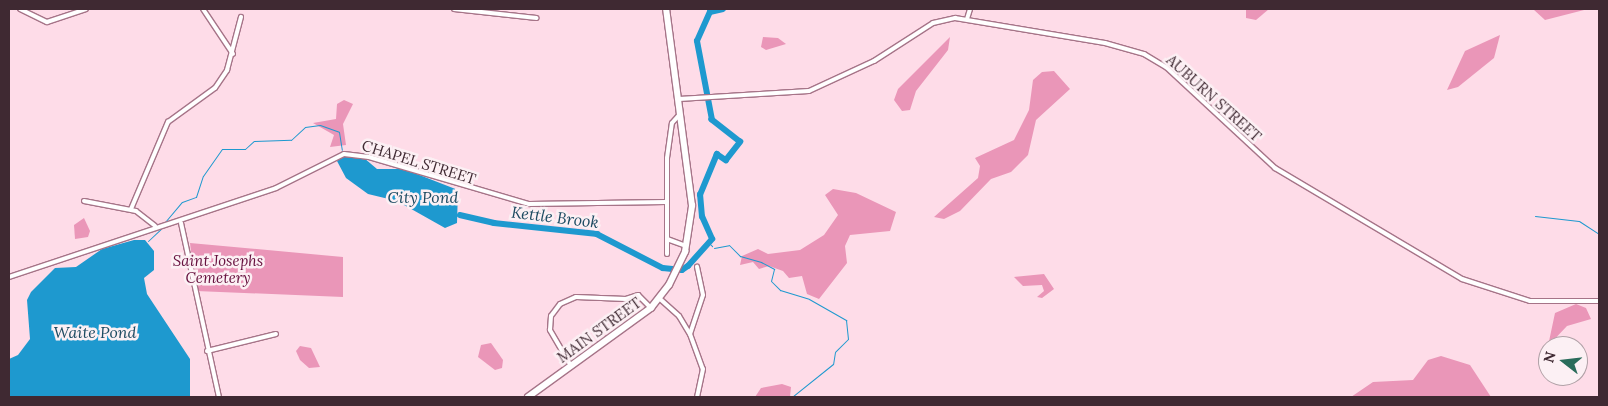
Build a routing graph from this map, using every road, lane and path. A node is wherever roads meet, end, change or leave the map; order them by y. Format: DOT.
graph roads {
  1 [pos="20,9"];
  2 [pos="86,9"];
  3 [pos="203,9"];
  4 [pos="454,9"];
  5 [pos="666,9"];
  6 [pos="970,9"];
  7 [pos="240,17"];
  8 [pos="537,18"];
  9 [pos="967,19"];
  10 [pos="233,57"];
  11 [pos="678,99"];
  12 [pos="680,114"];
  13 [pos="682,122"];
  14 [pos="671,130"];
  15 [pos="84,201"];
  16 [pos="666,202"];
  17 [pos="131,210"];
  18 [pos="180,223"];
  19 [pos="155,226"];
  20 [pos="667,239"];
  21 [pos="687,246"];
  22 [pos="667,254"];
  23 [pos="697,267"];
  24 [pos="9,277"];
  25 [pos="659,298"];
  26 [pos="1599,301"];
  27 [pos="651,308"];
  28 [pos="683,321"];
  29 [pos="695,323"];
  30 [pos="276,334"];
  31 [pos="690,334"];
  32 [pos="207,351"];
  33 [pos="571,366"];
  34 [pos="219,397"];
  35 [pos="528,397"];
  36 [pos="697,397"];
  1 -- 2 [label="street"];
  3 -- 10 [label="street"];
  4 -- 8 [label="street"];
  5 -- 11 [label="highway, MAIN STREET"];
  6 -- 9 [label="street"];
  7 -- 10 [label="street"];
  9 -- 11 [label="street, AUBURN STREET"];
  9 -- 26 [label="street, AUBURN STREET"];
  10 -- 17 [label="street"];
  11 -- 12 [label="highway, MAIN STREET"];
  12 -- 13 [label="highway, MAIN STREET"];
  12 -- 14 [label="street"];
  13 -- 14 [label="street"];
  13 -- 21 [label="highway, MAIN STREET"];
  14 -- 16 [label="street"];
  15 -- 17 [label="street"];
  16 -- 18 [label="street, CHAPEL STREET"];
  16 -- 20 [label="street"];
  17 -- 19 [label="street"];
  18 -- 19 [label="street, CHAPEL STREET"];
  18 -- 32 [label="street"];
  19 -- 24 [label="street, CHAPEL STREET"];
  20 -- 21 [label="street"];
  20 -- 22 [label="street"];
  21 -- 25 [label="highway, MAIN STREET"];
  23 -- 29 [label="street"];
  25 -- 27 [label="highway, MAIN STREET"];
  25 -- 28 [label="street"];
  27 -- 33 [label="highway, MAIN STREET"];
  27 -- 33 [label="street"];
  28 -- 29 [label="street"];
  28 -- 31 [label="street"];
  29 -- 31 [label="street"];
  30 -- 32 [label="street"];
  31 -- 36 [label="street"];
  32 -- 34 [label="street"];
  33 -- 35 [label="highway, MAIN STREET"];
}
